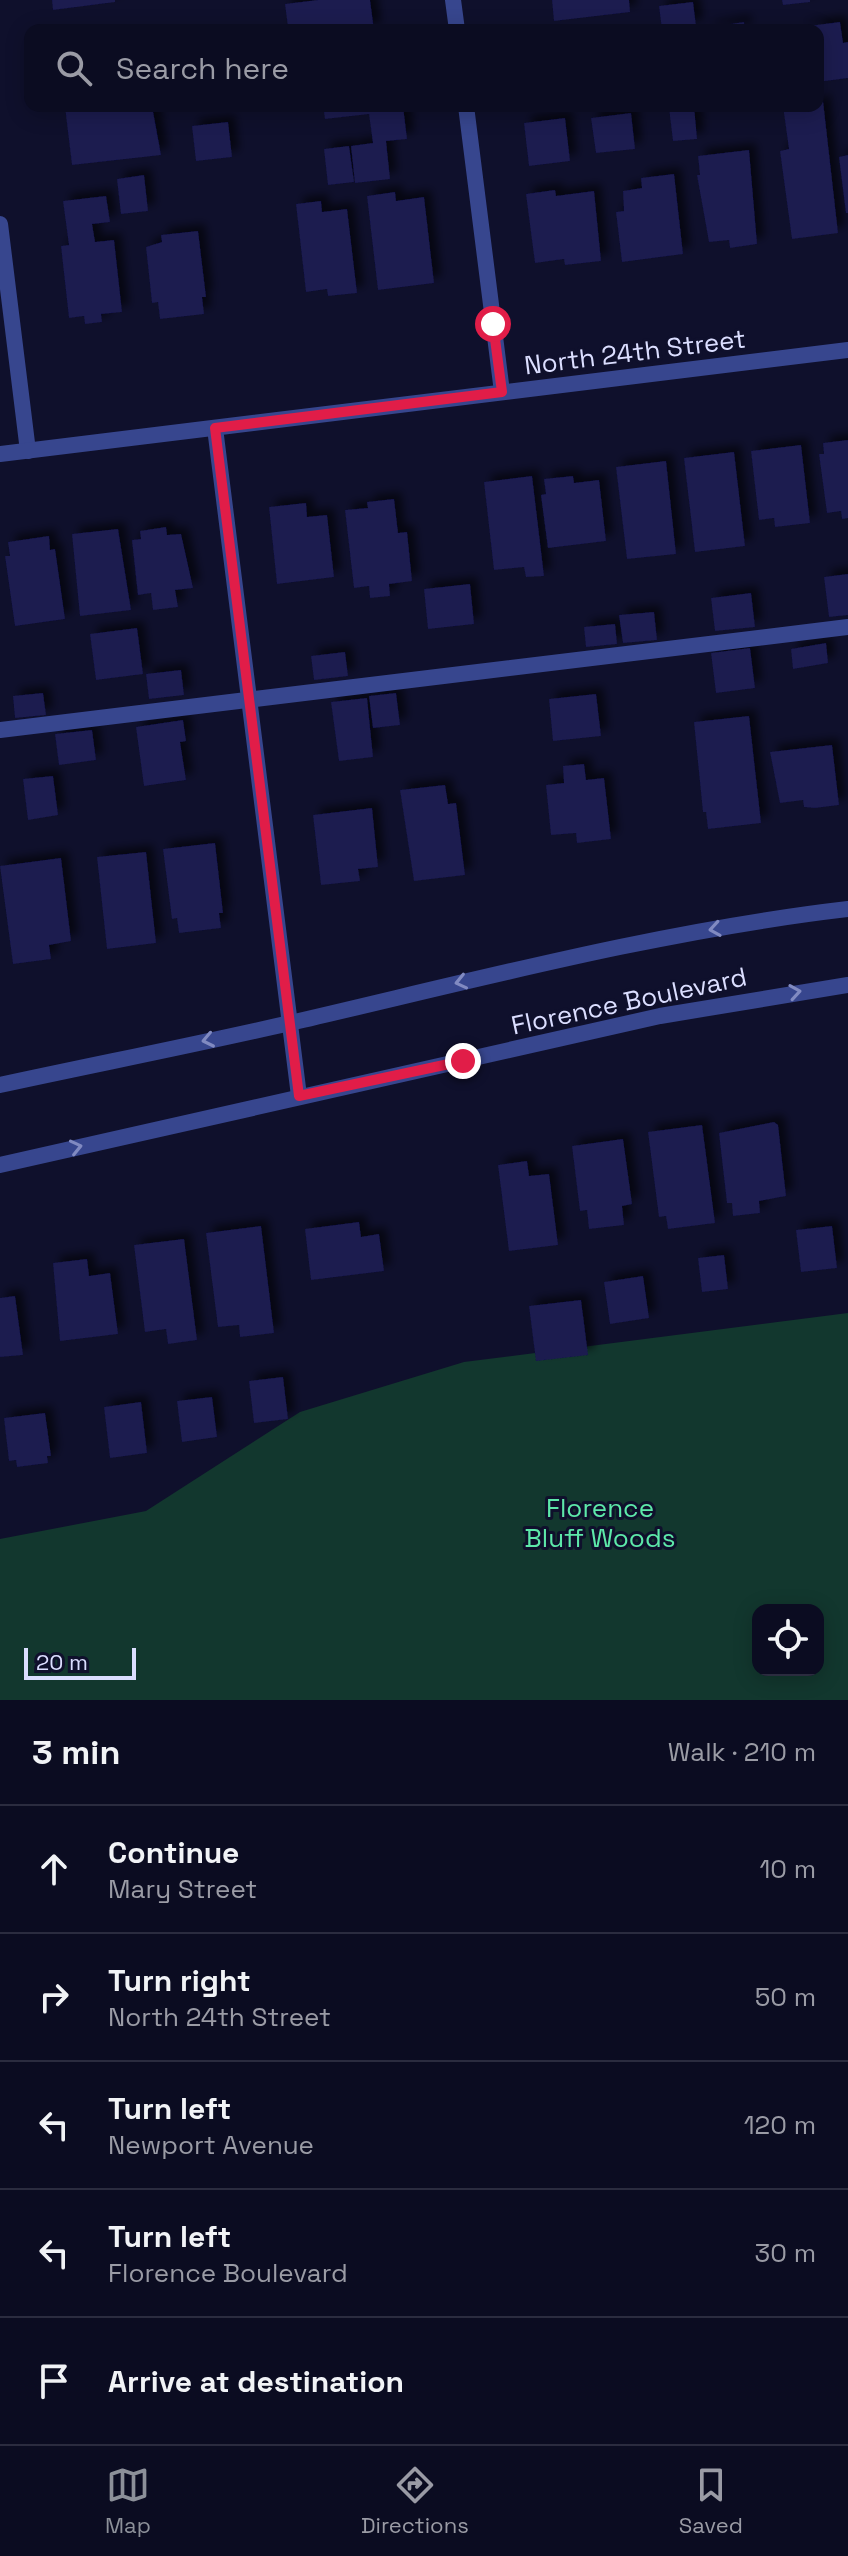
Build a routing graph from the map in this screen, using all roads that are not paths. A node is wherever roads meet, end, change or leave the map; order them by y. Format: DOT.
graph roads {
  1 [pos="453,0"];
  2 [pos="456,24"];
  3 [pos="467,112"];
  4 [pos="0,224"];
  5 [pos="848,350"];
  6 [pos="502,392"];
  7 [pos="215,428"];
  8 [pos="28,451"];
  9 [pos="0,454"];
  10 [pos="848,627"];
  11 [pos="248,700"];
  12 [pos="0,730"];
  13 [pos="848,909"];
  14 [pos="848,985"];
  15 [pos="289,1023"];
  16 [pos="0,1085"];
  17 [pos="299,1096"];
  18 [pos="0,1165"];
  1 -- 2 [label="street"];
  3 -- 6 [label="street"];
  4 -- 8 [label="street"];
  5 -- 6 [label="street, North 24th Street"];
  6 -- 7 [label="street, North 24th Street"];
  7 -- 8 [label="street, North 24th Street"];
  7 -- 11 [label="street"];
  8 -- 9 [label="street, North 24th Street"];
  10 -- 11 [label="street"];
  11 -- 12 [label="street"];
  11 -- 15 [label="street"];
  13 -- 15 [label="street, Florence Boulevard, one-way"];
  17 -- 14 [label="street, Florence Boulevard, one-way"];
  15 -- 16 [label="street, Florence Boulevard, one-way"];
  15 -- 17 [label="street"];
  18 -- 17 [label="street, Florence Boulevard, one-way"];
}
